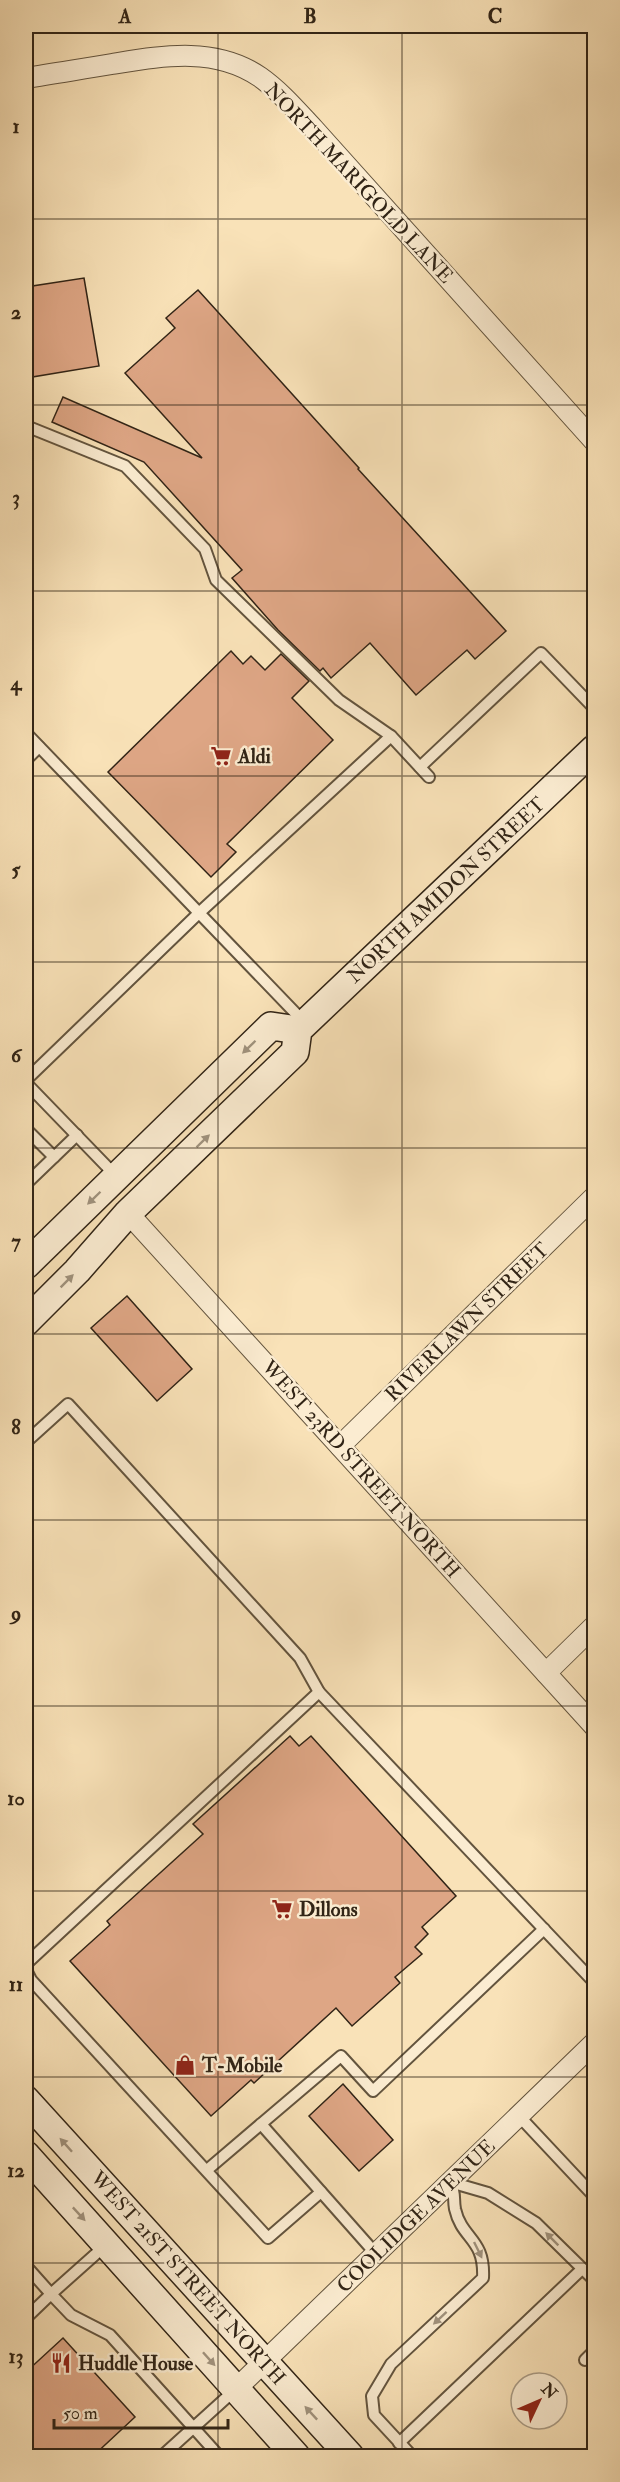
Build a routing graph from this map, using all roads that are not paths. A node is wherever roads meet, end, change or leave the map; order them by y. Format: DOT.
graph roads {
  1 [pos="26,78"];
  2 [pos="26,426"];
  3 [pos="594,441"];
  4 [pos="594,708"];
  5 [pos="26,733"];
  6 [pos="391,736"];
  7 [pos="39,747"];
  8 [pos="594,749"];
  9 [pos="26,760"];
  10 [pos="420,767"];
  11 [pos="429,777"];
  12 [pos="200,912"];
  13 [pos="301,1027"];
  14 [pos="26,1082"];
  15 [pos="26,1129"];
  16 [pos="77,1135"];
  17 [pos="54,1157"];
  18 [pos="117,1176"];
  19 [pos="26,1184"];
  20 [pos="594,1197"];
  21 [pos="128,1213"];
  22 [pos="26,1265"];
  23 [pos="26,1322"];
  24 [pos="26,1442"];
  25 [pos="340,1446"];
  26 [pos="594,1626"];
  27 [pos="546,1673"];
  28 [pos="319,1692"];
  29 [pos="594,1726"];
  30 [pos="544,1929"];
  31 [pos="26,1964"];
  32 [pos="27,1978"];
  33 [pos="594,1982"];
  34 [pos="594,2043"];
  35 [pos="26,2100"];
  36 [pos="519,2116"];
  37 [pos="261,2124"];
  38 [pos="26,2155"];
  39 [pos="207,2170"];
  40 [pos="450,2182"];
  41 [pos="321,2192"];
  42 [pos="594,2196"];
  43 [pos="107,2244"];
  44 [pos="376,2254"];
  45 [pos="26,2266"];
  46 [pos="582,2269"];
  47 [pos="594,2280"];
  48 [pos="51,2294"];
  49 [pos="26,2318"];
  50 [pos="594,2351"];
  51 [pos="585,2360"];
  52 [pos="264,2362"];
  53 [pos="236,2389"];
  54 [pos="193,2428"];
  55 [pos="399,2443"];
  56 [pos="294,2456"];
  57 [pos="162,2457"];
  58 [pos="219,2457"];
  59 [pos="350,2457"];
  60 [pos="412,2457"];
  1 -- 3 [label="street, NORTH MARIGOLD LANE"];
  2 -- 6 [label="lane"];
  4 -- 10 [label="lane"];
  5 -- 7 [label="lane"];
  6 -- 10 [label="lane"];
  6 -- 12 [label="lane"];
  7 -- 9 [label="lane"];
  7 -- 12 [label="lane"];
  8 -- 13 [label="main road, NORTH AMIDON STREET"];
  10 -- 11 [label="lane"];
  12 -- 13 [label="lane"];
  12 -- 14 [label="lane"];
  13 -- 18 [label="main road, one-way"];
  21 -- 13 [label="main road, one-way"];
  14 -- 16 [label="lane"];
  15 -- 17 [label="lane"];
  16 -- 17 [label="lane"];
  16 -- 18 [label="lane"];
  17 -- 19 [label="lane"];
  18 -- 22 [label="main road, one-way"];
  20 -- 25 [label="street, RIVERLAWN STREET"];
  23 -- 21 [label="main road, one-way"];
  21 -- 25 [label="street, WEST 23RD STREET NORTH"];
  24 -- 28 [label="lane"];
  25 -- 27 [label="street, WEST 23RD STREET NORTH"];
  26 -- 27 [label="street"];
  27 -- 29 [label="street, WEST 23RD STREET NORTH"];
  28 -- 30 [label="lane"];
  28 -- 31 [label="lane"];
  30 -- 33 [label="lane"];
  30 -- 37 [label="lane"];
  32 -- 39 [label="lane"];
  34 -- 36 [label="street, COOLIDGE AVENUE"];
  52 -- 35 [label="main road, WEST 21ST STREET NORTH, one-way"];
  36 -- 40 [label="street, COOLIDGE AVENUE"];
  36 -- 42 [label="lane"];
  37 -- 39 [label="lane"];
  37 -- 41 [label="lane"];
  38 -- 43 [label="main road, WEST 21ST STREET NORTH, one-way"];
  39 -- 41 [label="lane"];
  40 -- 44 [label="street, COOLIDGE AVENUE"];
  46 -- 40 [label="lane, one-way"];
  40 -- 55 [label="lane, one-way"];
  41 -- 44 [label="lane"];
  43 -- 48 [label="lane"];
  43 -- 53 [label="main road, WEST 21ST STREET NORTH, one-way"];
  44 -- 52 [label="street, COOLIDGE AVENUE"];
  45 -- 48 [label="lane"];
  46 -- 47 [label="lane"];
  46 -- 55 [label="lane"];
  48 -- 49 [label="lane"];
  48 -- 54 [label="lane"];
  50 -- 51 [label="lane"];
  52 -- 53 [label="street, COOLIDGE AVENUE"];
  59 -- 52 [label="main road, WEST 21ST STREET NORTH, one-way"];
  53 -- 54 [label="lane"];
  53 -- 56 [label="main road, WEST 21ST STREET NORTH"];
  54 -- 57 [label="lane"];
  54 -- 58 [label="lane"];
  55 -- 60 [label="lane"];
}
